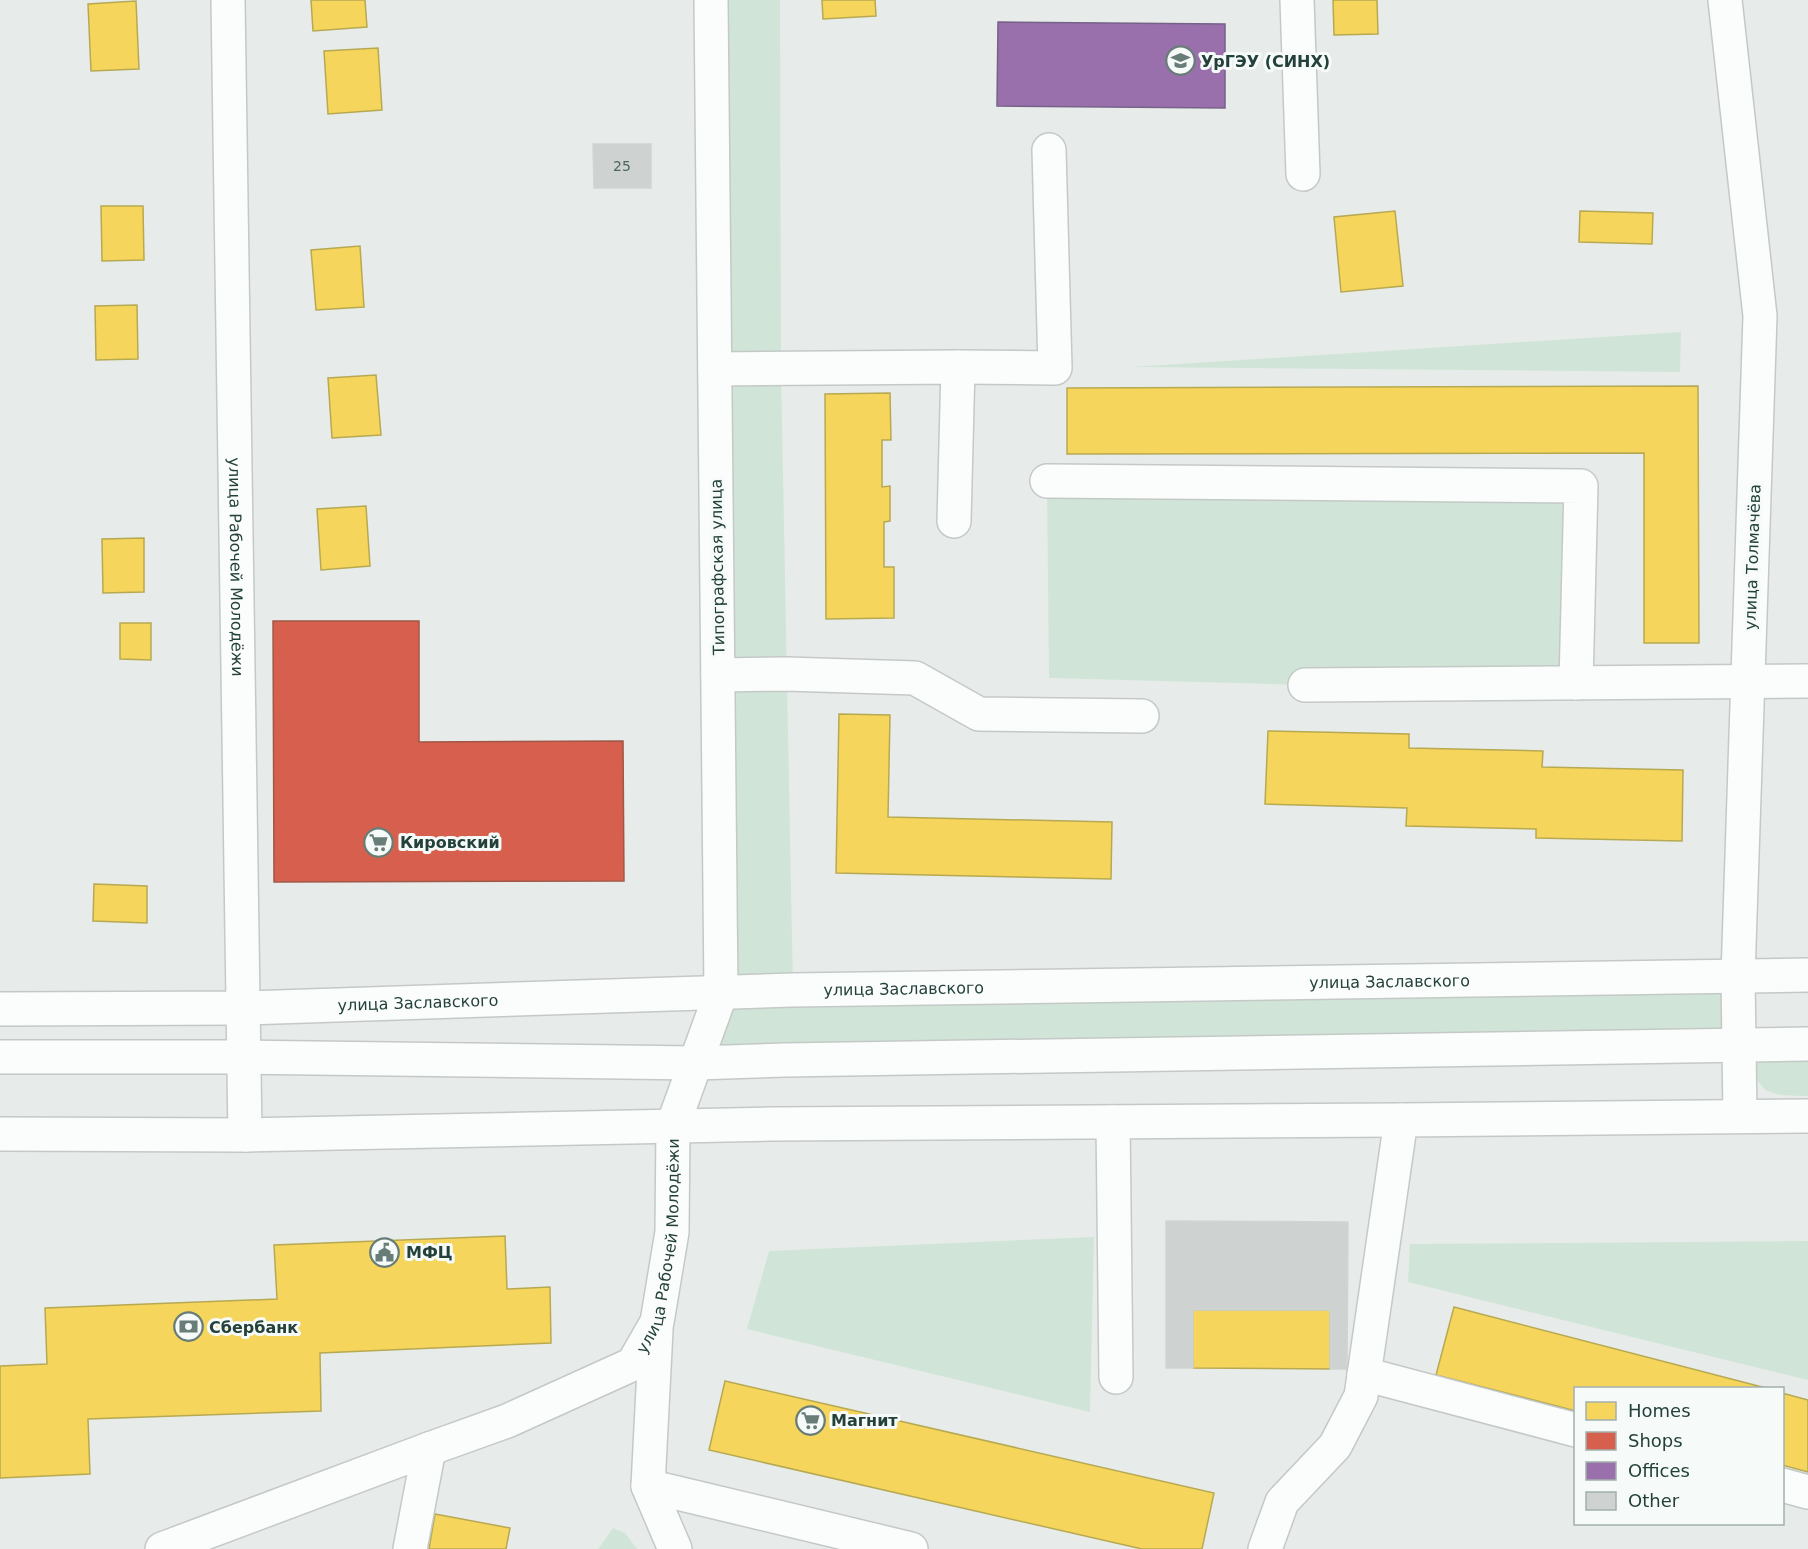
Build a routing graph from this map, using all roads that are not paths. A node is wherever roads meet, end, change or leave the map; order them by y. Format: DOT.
graph roads {
  1 [pos="228,0"];
  2 [pos="711,0"];
  3 [pos="1297,0"];
  4 [pos="1725,0"];
  5 [pos="1049,150"];
  6 [pos="1303,174"];
  7 [pos="958,367"];
  8 [pos="715,369"];
  9 [pos="1047,481"];
  10 [pos="954,521"];
  11 [pos="718,675"];
  12 [pos="1749,681"];
  13 [pos="1808,681"];
  14 [pos="1576,683"];
  15 [pos="1305,685"];
  16 [pos="1142,716"];
  17 [pos="1808,975"];
  18 [pos="1738,976"];
  19 [pos="721,993"];
  20 [pos="244,1008"];
  21 [pos="0,1009"];
  22 [pos="1808,1044"];
  23 [pos="1739,1045"];
  24 [pos="0,1057"];
  25 [pos="244,1057"];
  26 [pos="696,1063"];
  27 [pos="1740,1116"];
  28 [pos="1808,1116"];
  29 [pos="1401,1120"];
  30 [pos="1113,1122"];
  31 [pos="673,1125"];
  32 [pos="0,1134"];
  33 [pos="245,1135"];
  34 [pos="657,1322"];
  35 [pos="1364,1374"];
  36 [pos="1116,1377"];
  37 [pos="1574,1430"];
  38 [pos="429,1449"];
  39 [pos="648,1486"];
  40 [pos="1784,1486"];
  41 [pos="1808,1492"];
  42 [pos="162,1549"];
  43 [pos="410,1549"];
  44 [pos="675,1549"];
  45 [pos="911,1549"];
  46 [pos="1265,1549"];
  1 -- 20 [label="street, улица Рабочей Молодёжи"];
  2 -- 8 [label="street, Типографская улица"];
  3 -- 6 [label="street"];
  4 -- 12 [label="street, улица Толмачёва"];
  5 -- 7 [label="street"];
  7 -- 8 [label="street"];
  7 -- 10 [label="street"];
  8 -- 11 [label="street, Типографская улица"];
  9 -- 14 [label="street"];
  11 -- 16 [label="street"];
  11 -- 19 [label="street, Типографская улица"];
  12 -- 13 [label="street"];
  12 -- 14 [label="street"];
  12 -- 18 [label="street, улица Толмачёва"];
  14 -- 15 [label="street"];
  17 -- 18 [label="street, улица Заславского"];
  18 -- 19 [label="street, улица Заславского"];
  18 -- 23 [label="street, улица Толмачёва"];
  19 -- 20 [label="street, улица Заславского"];
  19 -- 26 [label="street, Типографская улица"];
  20 -- 21 [label="street, улица Заславского"];
  20 -- 25 [label="street, улица Рабочей Молодёжи"];
  22 -- 23 [label="street"];
  23 -- 26 [label="street"];
  23 -- 27 [label="street, улица Толмачёва"];
  24 -- 25 [label="street"];
  25 -- 26 [label="street"];
  25 -- 33 [label="street, улица Рабочей Молодёжи"];
  26 -- 31 [label="street, Типографская улица"];
  27 -- 28 [label="street"];
  27 -- 29 [label="street"];
  29 -- 30 [label="street"];
  29 -- 35 [label="street"];
  30 -- 31 [label="street"];
  30 -- 36 [label="street"];
  31 -- 33 [label="street"];
  31 -- 34 [label="street, улица Рабочей Молодёжи"];
  32 -- 33 [label="street"];
  34 -- 38 [label="street, улица Рабочей Молодёжи"];
  34 -- 39 [label="street"];
  35 -- 37 [label="street"];
  35 -- 46 [label="street"];
  38 -- 42 [label="street, улица Рабочей Молодёжи"];
  38 -- 43 [label="street"];
  39 -- 44 [label="street"];
  39 -- 45 [label="street"];
  40 -- 41 [label="street"];
}
